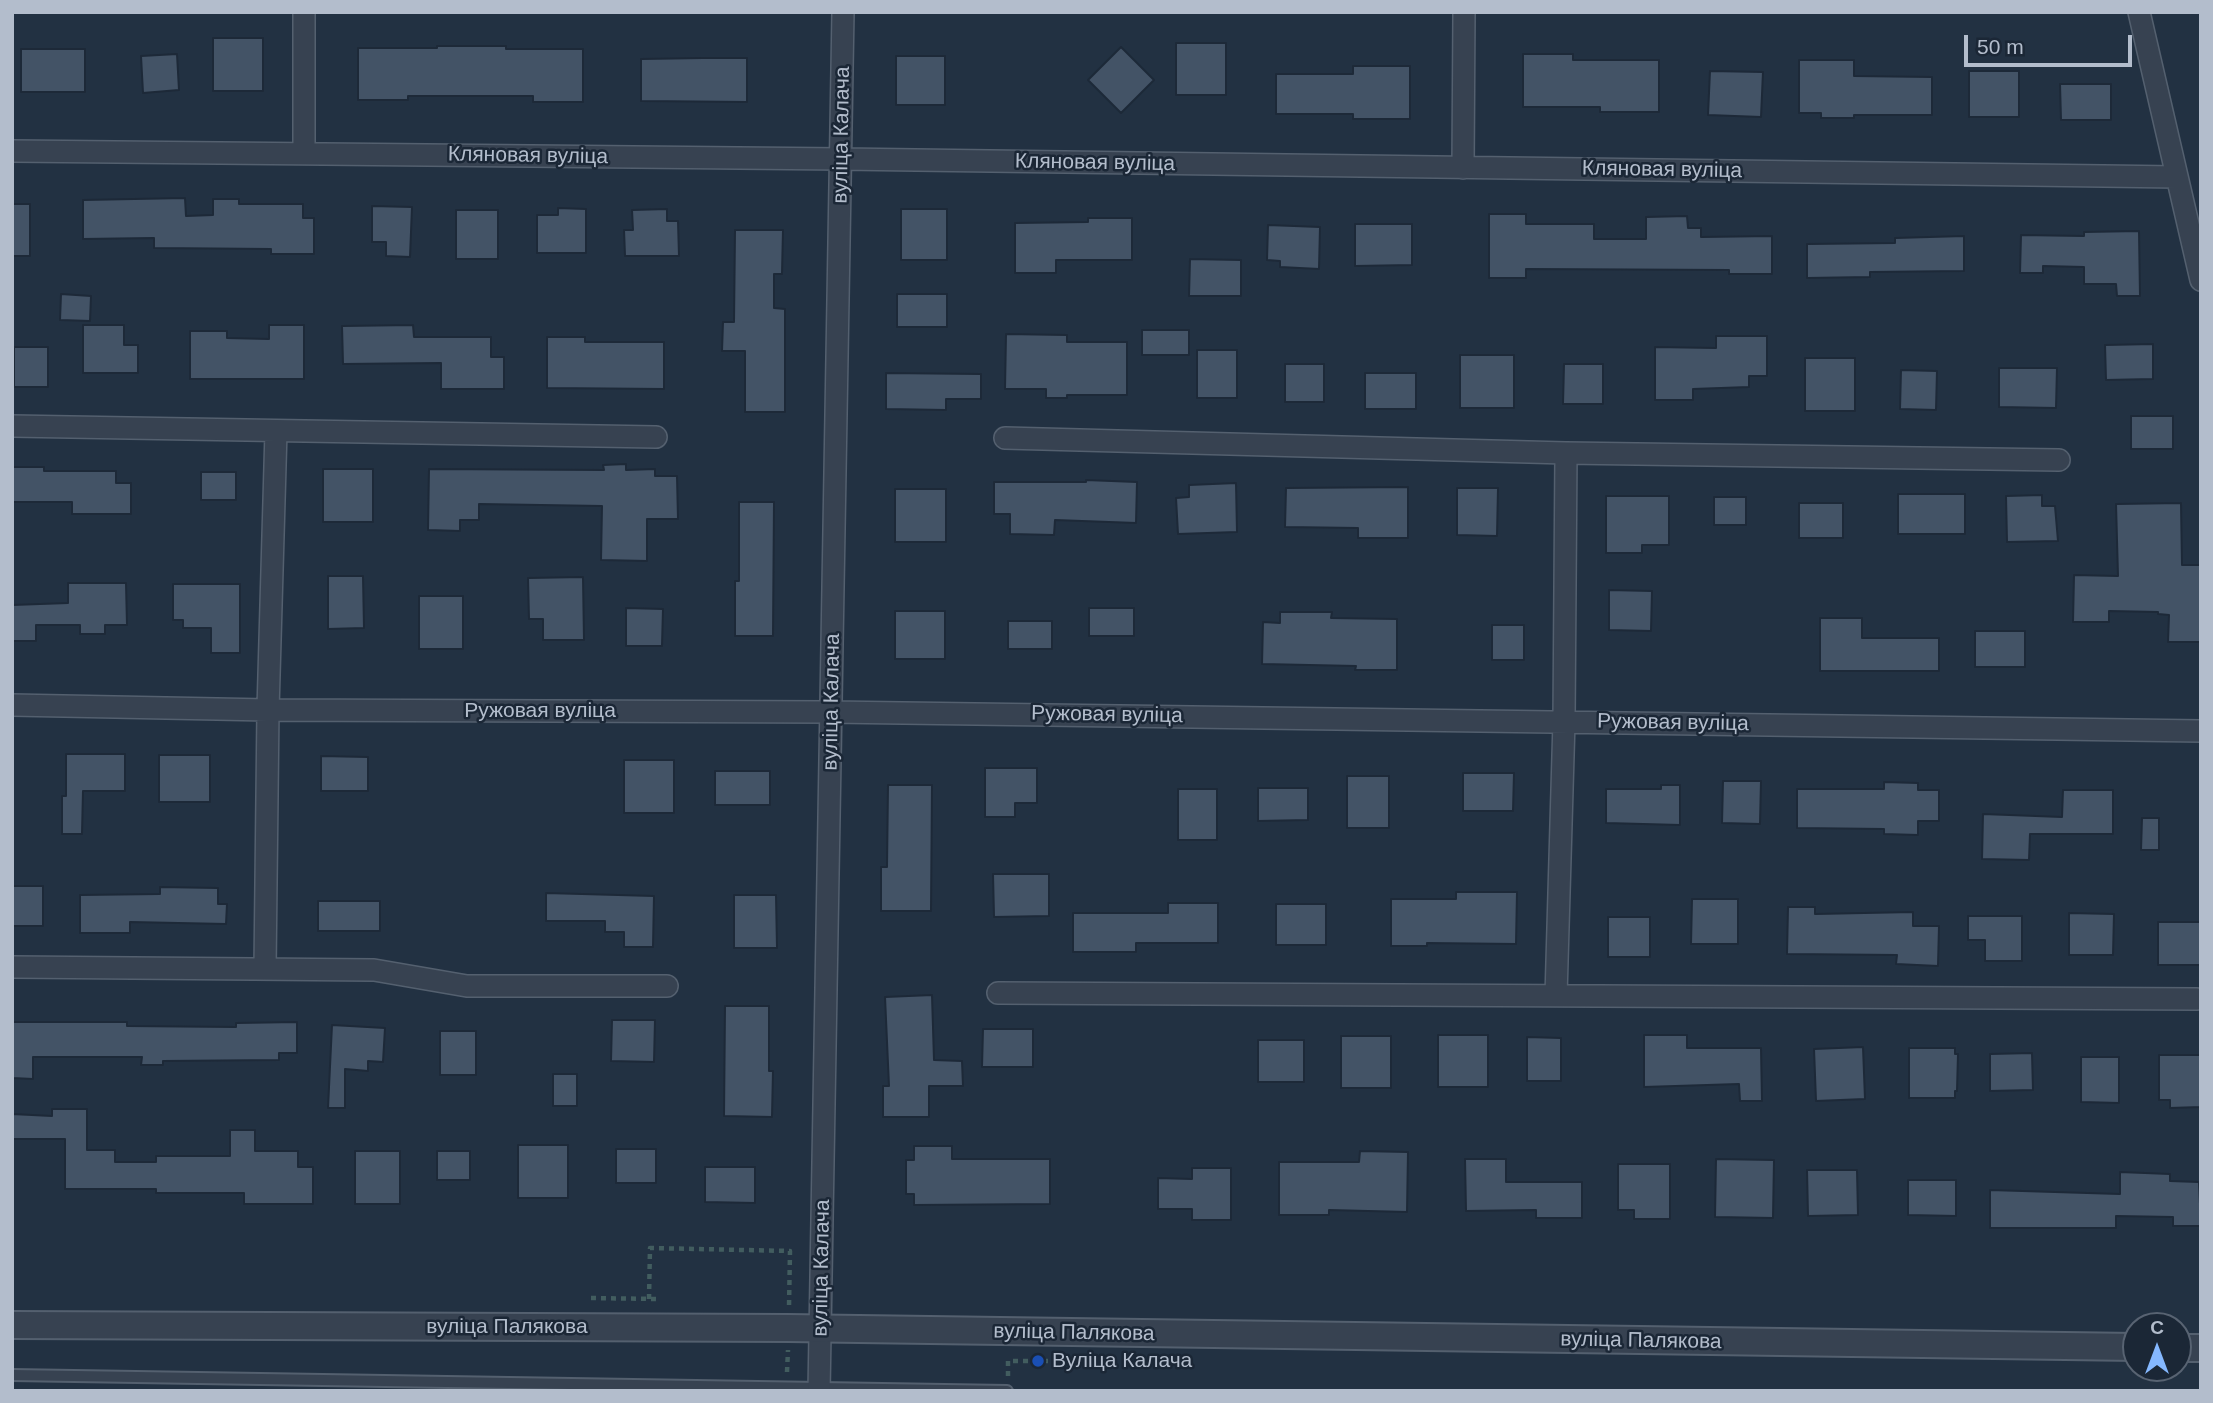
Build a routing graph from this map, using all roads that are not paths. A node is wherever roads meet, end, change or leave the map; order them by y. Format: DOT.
graph roads {
  1 [pos="304,12"];
  2 [pos="843,12"];
  3 [pos="1464,12"];
  4 [pos="2139,12"];
  5 [pos="12,151"];
  6 [pos="304,154"];
  7 [pos="842,159"];
  8 [pos="1463,168"];
  9 [pos="2177,177"];
  10 [pos="2201,280"];
  11 [pos="12,426"];
  12 [pos="276,431"];
  13 [pos="656,437"];
  14 [pos="1005,438"];
  15 [pos="1566,453"];
  16 [pos="2059,460"];
  17 [pos="12,705"];
  18 [pos="268,710"];
  19 [pos="831,712"];
  20 [pos="1564,721"];
  21 [pos="2201,731"];
  22 [pos="12,967"];
  23 [pos="265,969"];
  24 [pos="667,986"];
  25 [pos="998,993"];
  26 [pos="1556,996"];
  27 [pos="2197,999"];
  28 [pos="12,1325"];
  29 [pos="821,1329"];
  30 [pos="2122,1347"];
  31 [pos="12,1375"];
  32 [pos="819,1389"];
  33 [pos="1007,1391"];
  1 -- 6 [label="street"];
  2 -- 7 [label="street, вуліца Калача"];
  3 -- 8 [label="street"];
  4 -- 9 [label="street"];
  5 -- 6 [label="street, Кляновая вуліца"];
  6 -- 7 [label="street, Кляновая вуліца"];
  7 -- 8 [label="street, Кляновая вуліца"];
  7 -- 19 [label="street, вуліца Калача"];
  8 -- 9 [label="street, Кляновая вуліца"];
  9 -- 10 [label="street"];
  11 -- 12 [label="street"];
  12 -- 13 [label="street"];
  12 -- 18 [label="street"];
  14 -- 15 [label="street"];
  15 -- 16 [label="street"];
  15 -- 20 [label="street"];
  17 -- 18 [label="street, Ружовая вуліца"];
  18 -- 19 [label="street, Ружовая вуліца"];
  18 -- 23 [label="street"];
  19 -- 20 [label="street, Ружовая вуліца"];
  19 -- 29 [label="street, вуліца Калача"];
  20 -- 21 [label="street, Ружовая вуліца"];
  20 -- 26 [label="street"];
  22 -- 23 [label="street"];
  23 -- 24 [label="street"];
  25 -- 26 [label="street"];
  26 -- 27 [label="street"];
  28 -- 29 [label="street, вуліца Палякова"];
  29 -- 30 [label="street, вуліца Палякова"];
  29 -- 32 [label="street, вуліца Калача"];
  31 -- 32 [label="lane"];
  32 -- 33 [label="lane"];
}
